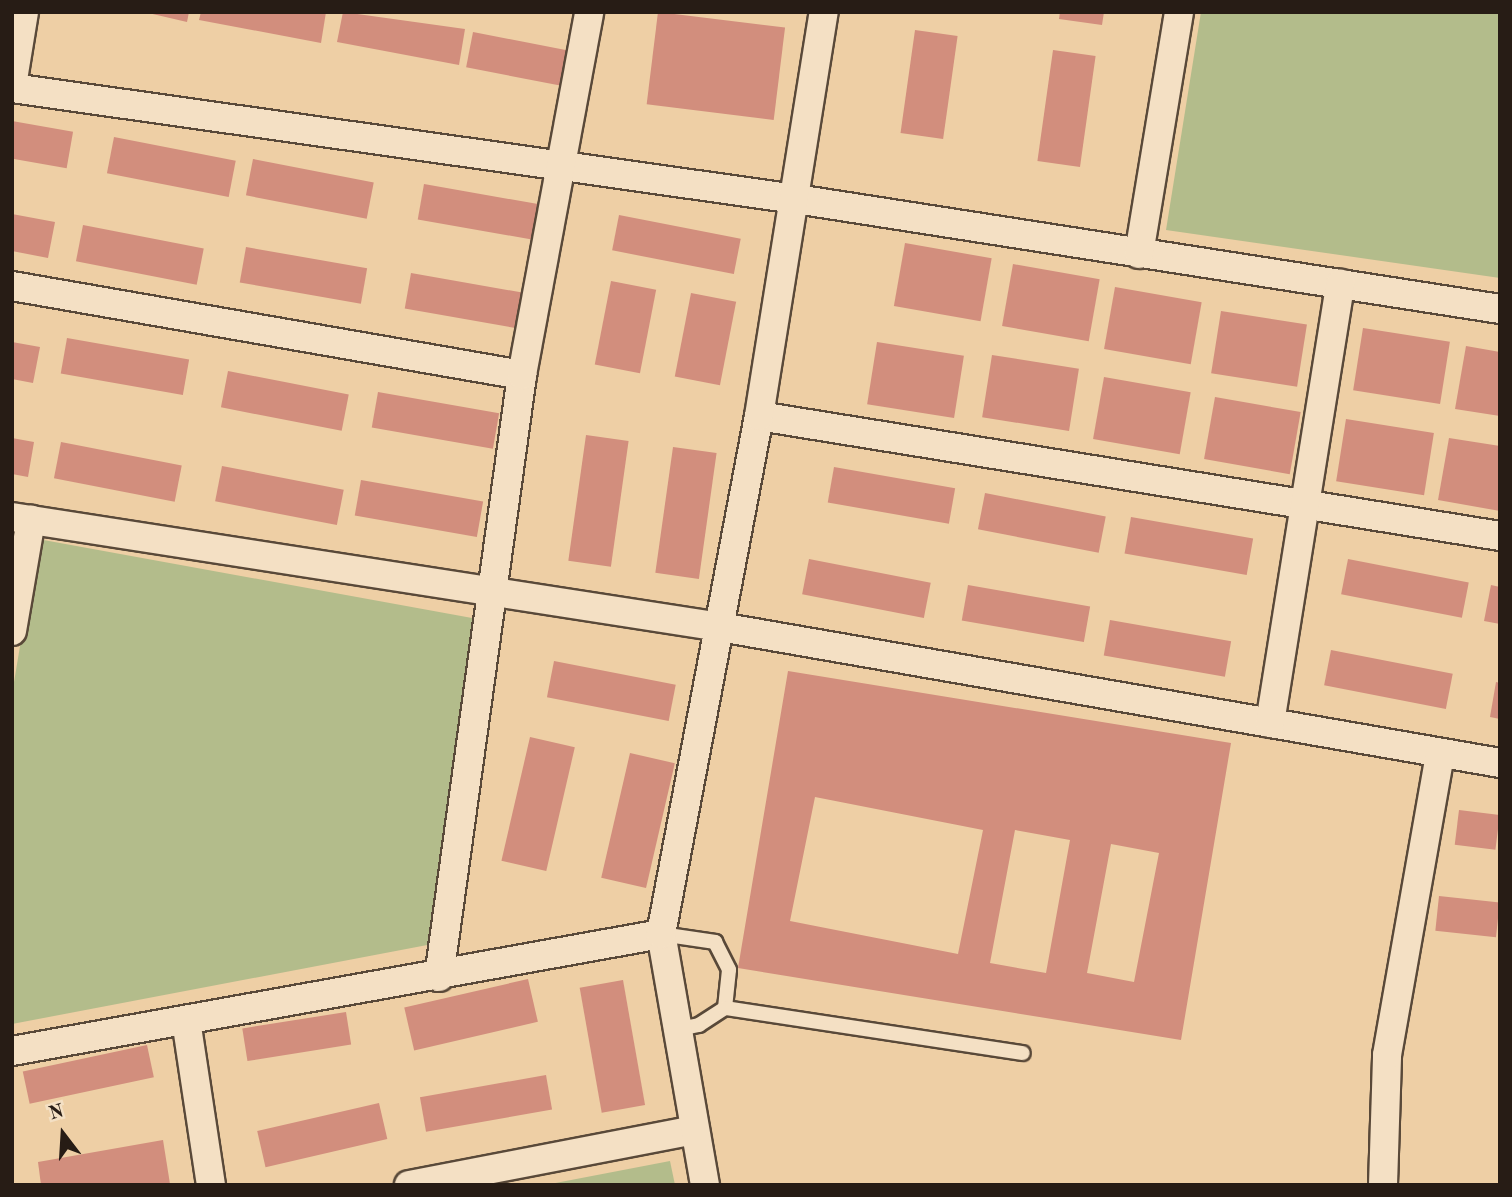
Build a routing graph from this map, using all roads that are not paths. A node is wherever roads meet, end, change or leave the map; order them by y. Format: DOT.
graph roads {
  1 [pos="24,12"];
  2 [pos="590,12"];
  3 [pos="824,12"];
  4 [pos="1179,12"];
  5 [pos="12,87"];
  6 [pos="562,166"];
  7 [pos="796,199"];
  8 [pos="1139,254"];
  9 [pos="1340,284"];
  10 [pos="12,286"];
  11 [pos="1500,309"];
  12 [pos="522,375"];
  13 [pos="759,416"];
  14 [pos="1305,503"];
  15 [pos="21,519"];
  16 [pos="1500,536"];
  17 [pos="490,592"];
  18 [pos="720,627"];
  19 [pos="12,631"];
  20 [pos="1270,723"];
  21 [pos="1440,753"];
  22 [pos="1500,764"];
  23 [pos="661,934"];
  24 [pos="439,977"];
  25 [pos="725,1008"];
  26 [pos="186,1020"];
  27 [pos="674,1030"];
  28 [pos="12,1051"];
  29 [pos="1023,1053"];
  30 [pos="694,1130"];
  31 [pos="211,1185"];
  32 [pos="409,1185"];
  33 [pos="705,1185"];
  34 [pos="1383,1185"];
  1 -- 5 [label="street"];
  2 -- 6 [label="street"];
  3 -- 7 [label="street"];
  4 -- 8 [label="street"];
  5 -- 6 [label="street"];
  6 -- 7 [label="street"];
  6 -- 12 [label="street"];
  7 -- 8 [label="street"];
  7 -- 13 [label="street"];
  8 -- 9 [label="street"];
  9 -- 11 [label="street"];
  9 -- 14 [label="street"];
  10 -- 12 [label="street"];
  12 -- 17 [label="street"];
  13 -- 14 [label="street"];
  13 -- 18 [label="street"];
  14 -- 16 [label="street"];
  14 -- 20 [label="street"];
  15 -- 17 [label="street"];
  15 -- 19 [label="street"];
  17 -- 18 [label="street"];
  17 -- 24 [label="street"];
  18 -- 20 [label="street"];
  18 -- 23 [label="street"];
  20 -- 21 [label="street"];
  21 -- 22 [label="street"];
  21 -- 34 [label="street"];
  23 -- 24 [label="street"];
  23 -- 25 [label="lane"];
  23 -- 27 [label="street"];
  24 -- 26 [label="street"];
  25 -- 27 [label="lane"];
  25 -- 29 [label="lane"];
  26 -- 28 [label="street"];
  26 -- 31 [label="street"];
  27 -- 30 [label="street"];
  30 -- 32 [label="street"];
  30 -- 33 [label="street"];
}
